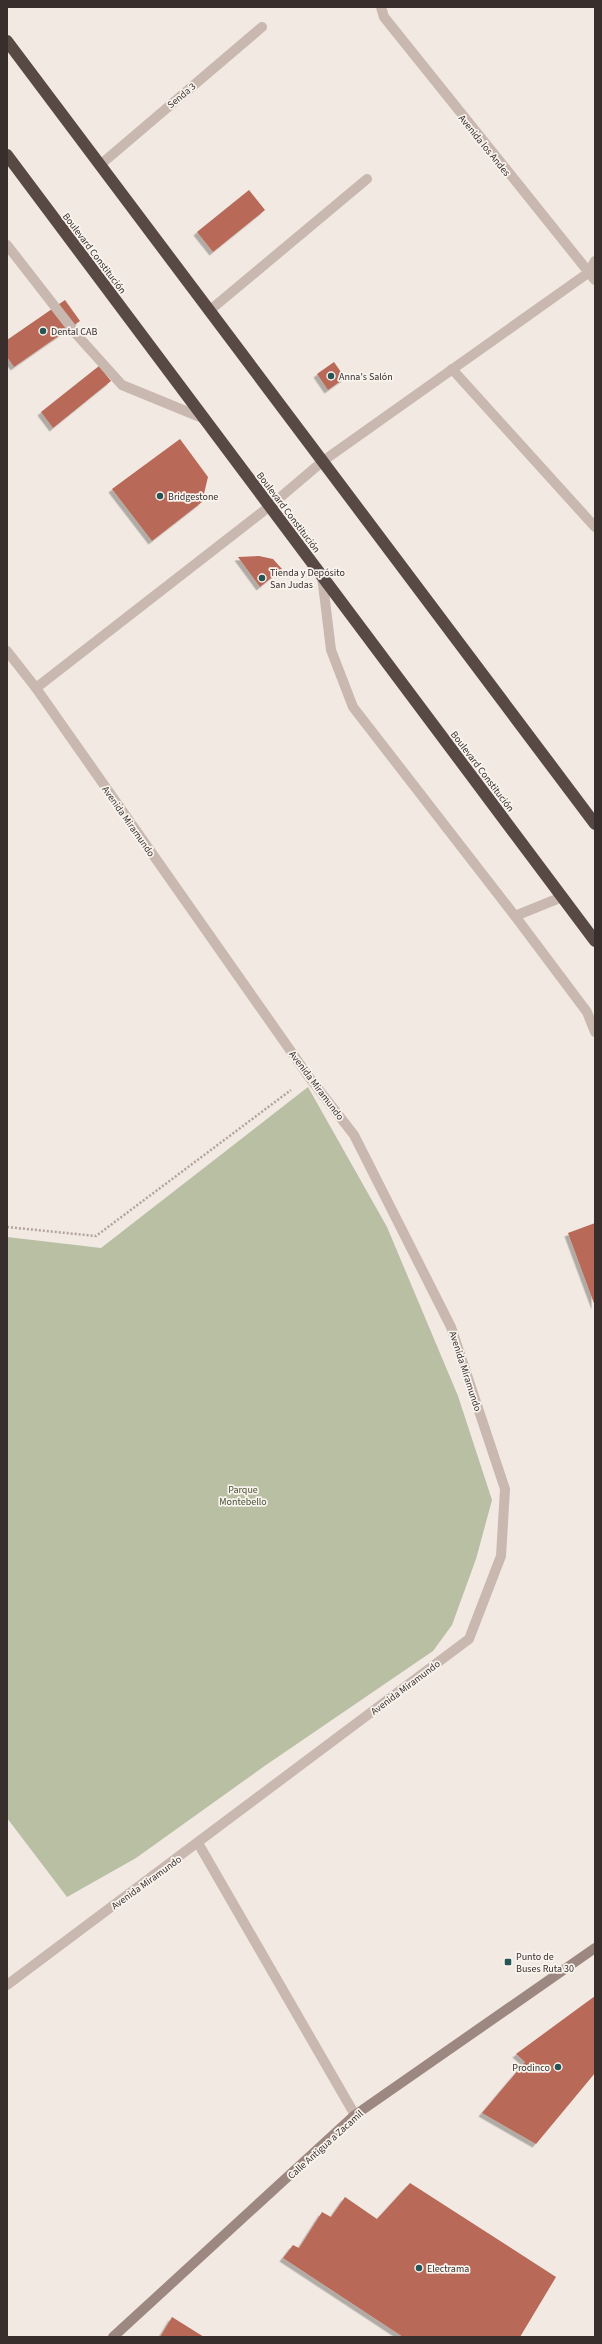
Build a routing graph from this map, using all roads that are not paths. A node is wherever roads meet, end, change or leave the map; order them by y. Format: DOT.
graph roads {
  1 [pos="381,7"];
  2 [pos="262,26"];
  3 [pos="7,41"];
  4 [pos="7,155"];
  5 [pos="100,165"];
  6 [pos="367,179"];
  7 [pos="7,246"];
  8 [pos="595,261"];
  9 [pos="591,276"];
  10 [pos="209,310"];
  11 [pos="452,369"];
  12 [pos="205,419"];
  13 [pos="323,461"];
  14 [pos="270,506"];
  15 [pos="595,527"];
  16 [pos="322,576"];
  17 [pos="7,651"];
  18 [pos="36,688"];
  19 [pos="595,824"];
  20 [pos="562,897"];
  21 [pos="515,916"];
  22 [pos="595,941"];
  23 [pos="595,1032"];
  24 [pos="198,1843"];
  25 [pos="595,1948"];
  26 [pos="7,1985"];
  27 [pos="355,2115"];
  28 [pos="113,2337"];
  1 -- 9 [label="street, Avenida los Andes"];
  2 -- 5 [label="street, Senda 3"];
  3 -- 5 [label="highway"];
  4 -- 12 [label="highway, Boulevard Constitución"];
  5 -- 10 [label="highway"];
  6 -- 10 [label="street"];
  7 -- 12 [label="street"];
  8 -- 9 [label="street"];
  9 -- 11 [label="street"];
  10 -- 13 [label="highway"];
  11 -- 13 [label="street"];
  11 -- 15 [label="street"];
  12 -- 14 [label="highway, Boulevard Constitución"];
  13 -- 14 [label="street"];
  13 -- 19 [label="highway"];
  14 -- 16 [label="highway, Boulevard Constitución"];
  14 -- 18 [label="street"];
  16 -- 20 [label="highway, Boulevard Constitución"];
  16 -- 21 [label="street"];
  17 -- 18 [label="street, Avenida Miramundo"];
  18 -- 24 [label="street, Avenida Miramundo"];
  20 -- 21 [label="street"];
  20 -- 22 [label="highway, Boulevard Constitución"];
  21 -- 23 [label="street"];
  24 -- 26 [label="street, Avenida Miramundo"];
  24 -- 27 [label="street"];
  25 -- 27 [label="street, Calle Antigua a Zacamil"];
  27 -- 28 [label="street, Calle Antigua a Zacamil"];
}
